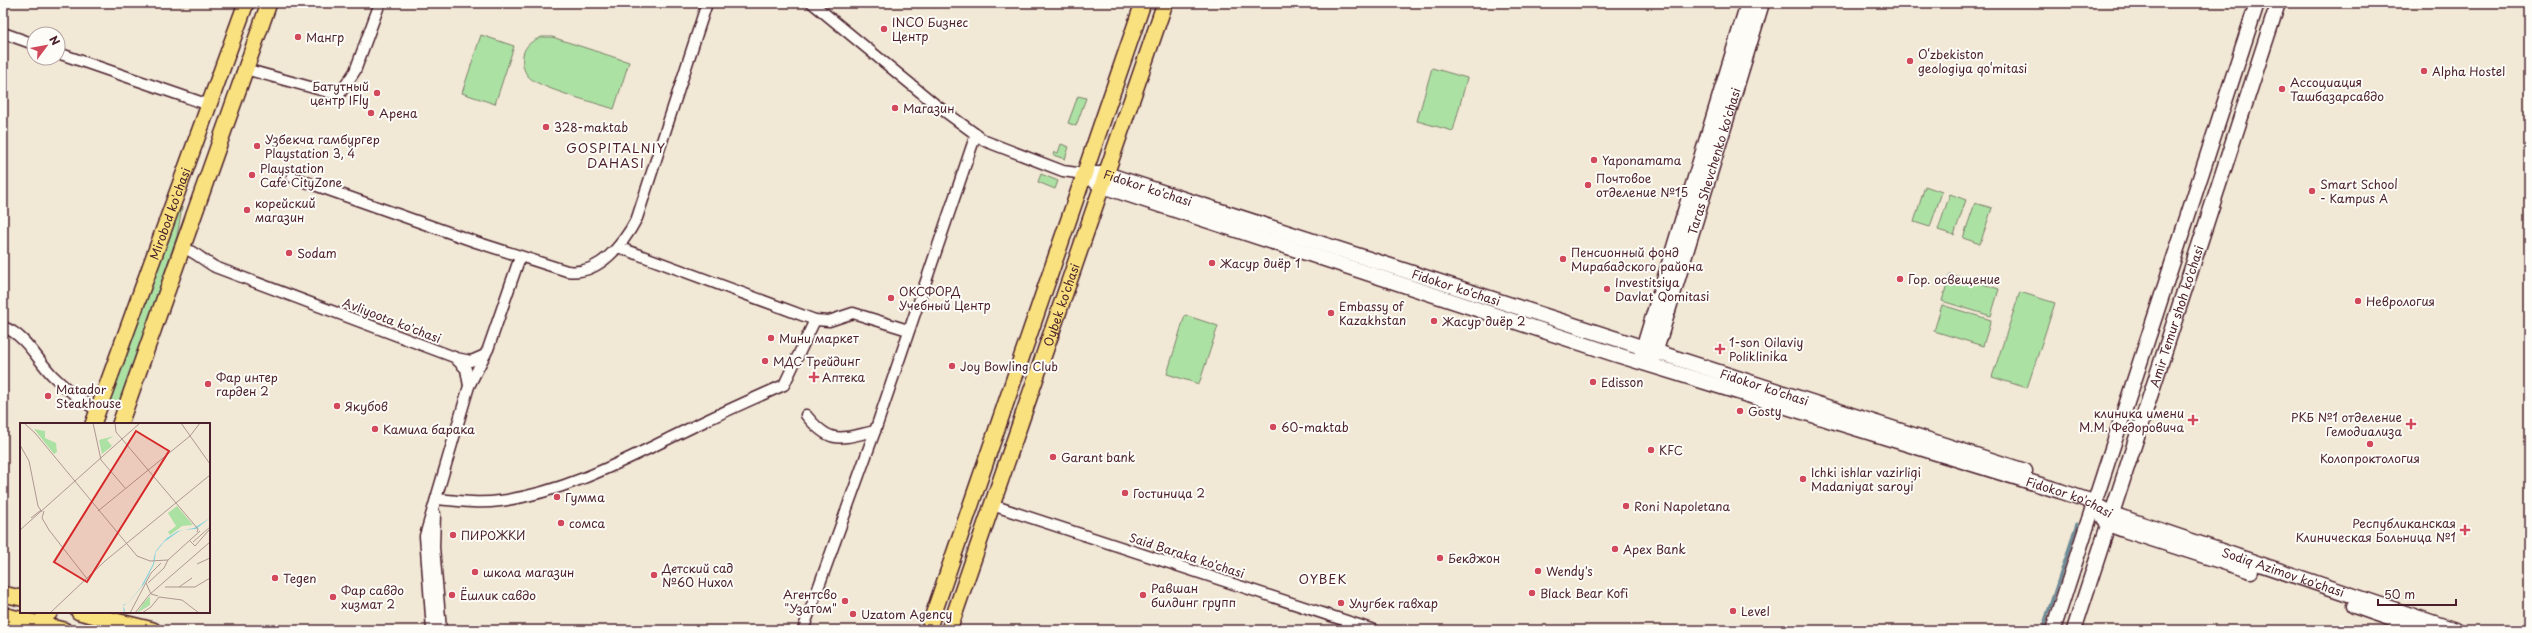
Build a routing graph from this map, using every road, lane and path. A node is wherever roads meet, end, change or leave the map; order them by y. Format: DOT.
graph roads {
  1 [pos="246,3"];
  2 [pos="269,3"];
  3 [pos="380,3"];
  4 [pos="707,3"];
  5 [pos="812,3"];
  6 [pos="1144,3"];
  7 [pos="1165,3"];
  8 [pos="1748,3"];
  9 [pos="1762,3"];
  10 [pos="2256,3"];
  11 [pos="2278,3"];
  12 [pos="3,33"];
  13 [pos="26,41"];
  14 [pos="66,55"];
  15 [pos="245,68"];
  16 [pos="209,105"];
  17 [pos="976,134"];
  18 [pos="197,137"];
  19 [pos="218,145"];
  20 [pos="1084,174"];
  21 [pos="292,177"];
  22 [pos="1104,180"];
  23 [pos="182,247"];
  24 [pos="618,247"];
  25 [pos="520,257"];
  26 [pos="815,320"];
  27 [pos="3,327"];
  28 [pos="908,330"];
  29 [pos="1650,350"];
  30 [pos="485,355"];
  31 [pos="454,357"];
  32 [pos="1645,364"];
  33 [pos="469,386"];
  34 [pos="806,415"];
  35 [pos="95,418"];
  36 [pos="120,423"];
  37 [pos="875,431"];
  38 [pos="436,499"];
  39 [pos="2095,500"];
  40 [pos="992,505"];
  41 [pos="2110,519"];
  42 [pos="3,594"];
  43 [pos="20,598"];
  44 [pos="46,613"];
  45 [pos="83,613"];
  46 [pos="3,615"];
  47 [pos="30,617"];
  48 [pos="2435,627"];
  49 [pos="64,630"];
  50 [pos="153,630"];
  51 [pos="432,630"];
  52 [pos="441,630"];
  53 [pos="803,630"];
  54 [pos="928,630"];
  55 [pos="949,630"];
  56 [pos="1374,630"];
  57 [pos="2053,630"];
  58 [pos="2074,630"];
  59 [pos="2423,630"];
  60 [pos="2455,630"];
  1 -- 16 [label="main road, Mirobod ko'chasi"];
  2 -- 15 [label="main road, Mirobod ko'chasi"];
  3 -- 15 [label="street"];
  4 -- 24 [label="street"];
  5 -- 17 [label="street, Fidokor ko'chasi"];
  6 -- 20 [label="main road, Oybek ko'chasi"];
  7 -- 22 [label="main road, Oybek ko'chasi"];
  8 -- 29 [label="main road, Taras Shevchenko ko'chasi"];
  9 -- 29 [label="main road, Taras Shevchenko ko'chasi"];
  10 -- 39 [label="main road, Amir Temur shoh ko'chasi"];
  11 -- 41 [label="main road, Amir Temur shoh ko'chasi"];
  12 -- 13 [label="street"];
  14 -- 16 [label="street"];
  15 -- 19 [label="main road, Mirobod ko'chasi"];
  16 -- 18 [label="main road, Mirobod ko'chasi"];
  17 -- 20 [label="street, Fidokor ko'chasi"];
  17 -- 28 [label="street"];
  18 -- 19 [label="main road"];
  18 -- 35 [label="main road, Mirobod ko'chasi"];
  19 -- 23 [label="main road, Mirobod ko'chasi"];
  20 -- 22 [label="main road, Fidokor ko'chasi"];
  20 -- 54 [label="main road, Oybek ko'chasi"];
  21 -- 25 [label="street"];
  22 -- 29 [label="main road, Fidokor ko'chasi"];
  22 -- 32 [label="main road, Fidokor ko'chasi"];
  22 -- 40 [label="main road, Oybek ko'chasi"];
  23 -- 31 [label="street, Avliyoota ko'chasi"];
  23 -- 36 [label="main road, Mirobod ko'chasi"];
  24 -- 25 [label="street"];
  24 -- 26 [label="street"];
  25 -- 30 [label="street"];
  26 -- 28 [label="street"];
  26 -- 38 [label="street"];
  27 -- 35 [label="street"];
  28 -- 37 [label="street"];
  29 -- 32 [label="main road, Taras Shevchenko ko'chasi"];
  29 -- 39 [label="main road, Fidokor ko'chasi"];
  30 -- 31 [label="street"];
  30 -- 33 [label="street"];
  31 -- 33 [label="street, Avliyoota ko'chasi"];
  32 -- 39 [label="main road, Fidokor ko'chasi"];
  33 -- 38 [label="street"];
  34 -- 37 [label="street"];
  37 -- 53 [label="street"];
  38 -- 51 [label="street"];
  38 -- 52 [label="street"];
  39 -- 41 [label="main road, Fidokor ko'chasi"];
  39 -- 57 [label="main road, Amir Temur shoh ko'chasi"];
  40 -- 55 [label="main road, Oybek ko'chasi"];
  40 -- 56 [label="street, Said Baraka ko'chasi"];
  41 -- 48 [label="main road, Sodiq Azimov ko'chasi"];
  41 -- 58 [label="main road, Amir Temur shoh ko'chasi"];
  41 -- 59 [label="main road, Sodiq Azimov ko'chasi"];
  42 -- 43 [label="main road"];
  44 -- 47 [label="main road"];
  45 -- 50 [label="main road"];
  46 -- 47 [label="main road"];
  47 -- 49 [label="main road"];
  48 -- 60 [label="main road, Sodiq Azimov ko'chasi"];
}
